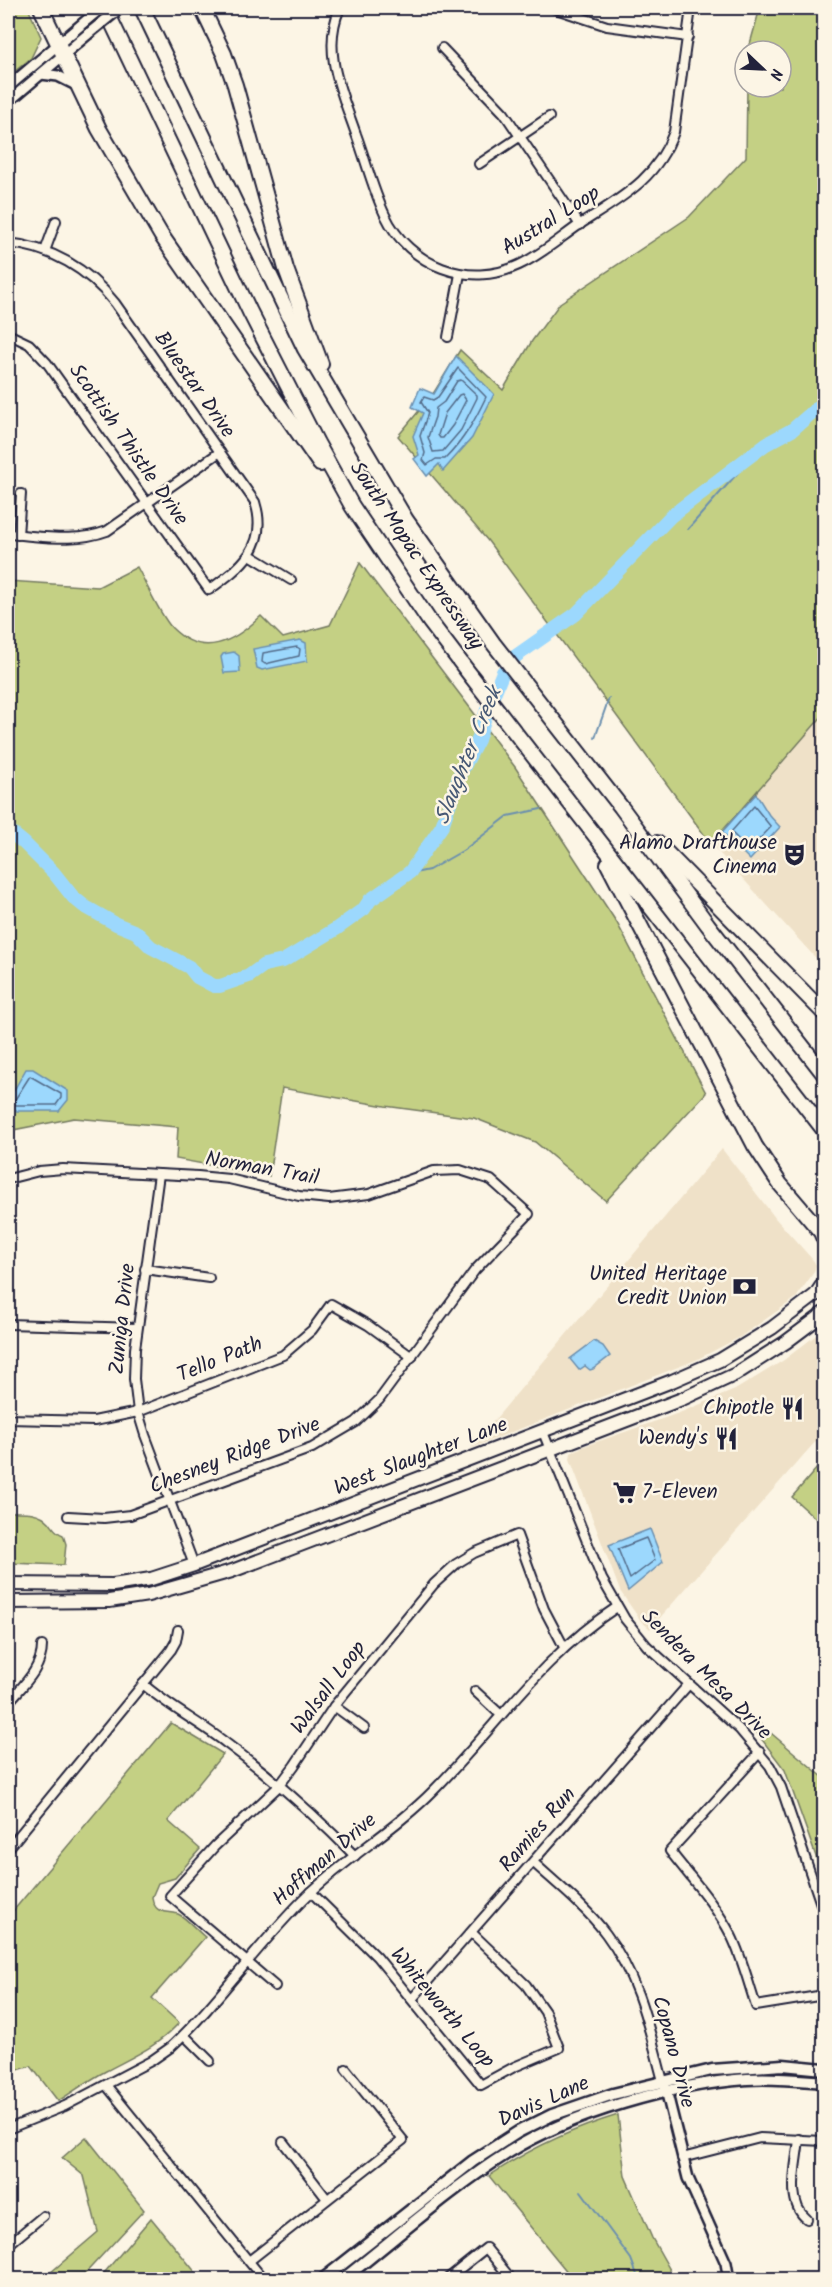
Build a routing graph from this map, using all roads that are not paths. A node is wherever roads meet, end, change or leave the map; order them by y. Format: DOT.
graph roads {
  1 [pos="41,8"];
  2 [pos="103,8"];
  3 [pos="120,8"];
  4 [pos="142,8"];
  5 [pos="202,8"];
  6 [pos="340,8"];
  7 [pos="553,8"];
  8 [pos="691,8"];
  9 [pos="688,37"];
  10 [pos="442,48"];
  11 [pos="61,49"];
  12 [pos="41,74"];
  13 [pos="8,87"];
  14 [pos="80,87"];
  15 [pos="8,102"];
  16 [pos="549,117"];
  17 [pos="520,136"];
  18 [pos="479,164"];
  19 [pos="56,221"];
  20 [pos="580,225"];
  21 [pos="8,243"];
  22 [pos="45,251"];
  23 [pos="460,274"];
  24 [pos="8,334"];
  25 [pos="448,337"];
  26 [pos="336,402"];
  27 [pos="220,452"];
  28 [pos="21,494"];
  29 [pos="148,503"];
  30 [pos="352,506"];
  31 [pos="8,534"];
  32 [pos="18,535"];
  33 [pos="250,555"];
  34 [pos="291,580"];
  35 [pos="621,807"];
  36 [pos="584,823"];
  37 [pos="825,1013"];
  38 [pos="825,1074"];
  39 [pos="825,1130"];
  40 [pos="159,1174"];
  41 [pos="8,1179"];
  42 [pos="529,1214"];
  43 [pos="823,1235"];
  44 [pos="145,1269"];
  45 [pos="209,1278"];
  46 [pos="822,1289"];
  47 [pos="792,1313"];
  48 [pos="824,1314"];
  49 [pos="8,1324"];
  50 [pos="138,1328"];
  51 [pos="412,1357"];
  52 [pos="717,1361"];
  53 [pos="724,1380"];
  54 [pos="138,1412"];
  55 [pos="648,1412"];
  56 [pos="8,1419"];
  57 [pos="543,1432"];
  58 [pos="551,1449"];
  59 [pos="171,1502"];
  60 [pos="343,1508"];
  61 [pos="68,1516"];
  62 [pos="350,1528"];
  63 [pos="194,1566"];
  64 [pos="8,1584"];
  65 [pos="33,1585"];
  66 [pos="8,1602"];
  67 [pos="31,1602"];
  68 [pos="617,1607"];
  69 [pos="178,1630"];
  70 [pos="42,1646"];
  71 [pos="564,1647"];
  72 [pos="143,1684"];
  73 [pos="689,1684"];
  74 [pos="475,1691"];
  75 [pos="8,1703"];
  76 [pos="334,1706"];
  77 [pos="501,1714"];
  78 [pos="364,1728"];
  79 [pos="760,1752"];
  80 [pos="279,1786"];
  81 [pos="8,1849"];
  82 [pos="355,1856"];
  83 [pos="534,1863"];
  84 [pos="311,1892"];
  85 [pos="825,1913"];
  86 [pos="472,1933"];
  87 [pos="246,1962"];
  88 [pos="275,1986"];
  89 [pos="825,1995"];
  90 [pos="412,1999"];
  91 [pos="184,2035"];
  92 [pos="210,2061"];
  93 [pos="346,2069"];
  94 [pos="825,2069"];
  95 [pos="663,2081"];
  96 [pos="825,2082"];
  97 [pos="106,2085"];
  98 [pos="666,2093"];
  99 [pos="8,2129"];
  100 [pos="799,2139"];
  101 [pos="825,2141"];
  102 [pos="283,2142"];
  103 [pos="682,2158"];
  104 [pos="327,2199"];
  105 [pos="43,2216"];
  106 [pos="807,2219"];
  107 [pos="8,2245"];
  108 [pos="249,2261"];
  109 [pos="264,2280"];
  110 [pos="322,2280"];
  111 [pos="342,2280"];
  112 [pos="446,2280"];
  113 [pos="512,2280"];
  114 [pos="729,2280"];
  1 -- 11 [label="highway"];
  2 -- 11 [label="street"];
  2 -- 30 [label="highway, South Mopac Expressway"];
  3 -- 11 [label="street, bridge"];
  4 -- 26 [label="highway, South Mopac Expressway"];
  5 -- 26 [label="highway"];
  6 -- 23 [label="street, Austral Loop"];
  7 -- 9 [label="street"];
  8 -- 9 [label="street, Austral Loop"];
  9 -- 20 [label="street, Austral Loop"];
  10 -- 17 [label="street"];
  11 -- 12 [label="street"];
  11 -- 13 [label="street"];
  11 -- 14 [label="highway"];
  12 -- 14 [label="street"];
  12 -- 15 [label="street"];
  14 -- 30 [label="highway"];
  16 -- 17 [label="street"];
  17 -- 18 [label="street"];
  17 -- 20 [label="street"];
  19 -- 22 [label="street"];
  20 -- 23 [label="street, Austral Loop"];
  21 -- 22 [label="street, Bluestar Drive"];
  22 -- 27 [label="street, Bluestar Drive"];
  23 -- 25 [label="street"];
  24 -- 29 [label="street, Scottish Thistle Drive"];
  26 -- 35 [label="highway, South Mopac Expressway"];
  27 -- 29 [label="street"];
  27 -- 33 [label="street, Bluestar Drive"];
  28 -- 32 [label="street"];
  29 -- 32 [label="street"];
  29 -- 33 [label="street, Scottish Thistle Drive"];
  30 -- 36 [label="highway, South Mopac Expressway"];
  31 -- 32 [label="street"];
  33 -- 34 [label="street"];
  35 -- 37 [label="highway"];
  35 -- 38 [label="highway, South Mopac Expressway"];
  36 -- 39 [label="highway, South Mopac Expressway"];
  36 -- 43 [label="highway"];
  40 -- 41 [label="street, Norman Trail"];
  40 -- 42 [label="street, Norman Trail"];
  40 -- 44 [label="street, Zuniga Drive"];
  42 -- 51 [label="street, Chesney Ridge Drive"];
  44 -- 45 [label="street"];
  44 -- 50 [label="street, Zuniga Drive"];
  46 -- 47 [label="main road, West Slaughter Lane"];
  47 -- 52 [label="main road, West Slaughter Lane"];
  47 -- 53 [label="main road"];
  48 -- 53 [label="main road, West Slaughter Lane"];
  49 -- 50 [label="street"];
  50 -- 54 [label="street, Zuniga Drive"];
  51 -- 54 [label="street, Tello Path"];
  51 -- 59 [label="street, Chesney Ridge Drive"];
  52 -- 55 [label="main road"];
  52 -- 57 [label="main road, West Slaughter Lane"];
  53 -- 55 [label="main road, West Slaughter Lane"];
  54 -- 56 [label="street, Tello Path"];
  54 -- 59 [label="street, Zuniga Drive"];
  55 -- 58 [label="main road, West Slaughter Lane"];
  57 -- 58 [label="street, Sendera Mesa Drive"];
  57 -- 60 [label="main road, West Slaughter Lane"];
  58 -- 62 [label="main road, West Slaughter Lane"];
  58 -- 68 [label="street, Sendera Mesa Drive"];
  59 -- 61 [label="street, Chesney Ridge Drive"];
  59 -- 63 [label="street, Zuniga Drive"];
  60 -- 62 [label="main road"];
  60 -- 63 [label="main road, West Slaughter Lane"];
  62 -- 67 [label="main road, West Slaughter Lane"];
  63 -- 65 [label="main road, West Slaughter Lane"];
  64 -- 65 [label="main road, West Slaughter Lane"];
  65 -- 67 [label="main road"];
  66 -- 67 [label="main road, West Slaughter Lane"];
  68 -- 71 [label="street, Hoffman Drive"];
  68 -- 73 [label="street, Sendera Mesa Drive"];
  69 -- 72 [label="street"];
  70 -- 75 [label="street"];
  71 -- 76 [label="street, Walsall Loop"];
  71 -- 77 [label="street, Hoffman Drive"];
  72 -- 80 [label="street"];
  72 -- 81 [label="street"];
  73 -- 79 [label="street, Sendera Mesa Drive"];
  73 -- 83 [label="street, Ramies Run"];
  74 -- 77 [label="street"];
  76 -- 78 [label="street"];
  76 -- 80 [label="street, Walsall Loop"];
  77 -- 82 [label="street, Hoffman Drive"];
  79 -- 85 [label="street, Sendera Mesa Drive"];
  79 -- 89 [label="street"];
  80 -- 82 [label="street"];
  80 -- 87 [label="street, Walsall Loop"];
  82 -- 84 [label="street, Hoffman Drive"];
  83 -- 86 [label="street, Ramies Run"];
  83 -- 95 [label="street, Copano Drive"];
  84 -- 87 [label="street, Hoffman Drive"];
  84 -- 90 [label="street, Whiteworth Loop"];
  86 -- 90 [label="street, Ramies Run"];
  86 -- 90 [label="street, Whiteworth Loop"];
  87 -- 88 [label="street"];
  87 -- 91 [label="street, Hoffman Drive"];
  91 -- 92 [label="street"];
  91 -- 97 [label="street, Hoffman Drive"];
  93 -- 104 [label="street"];
  94 -- 95 [label="main road, Davis Lane"];
  95 -- 98 [label="street, Copano Drive"];
  95 -- 110 [label="main road, Davis Lane"];
  96 -- 98 [label="main road, Davis Lane"];
  97 -- 99 [label="street, Hoffman Drive"];
  97 -- 108 [label="street"];
  98 -- 103 [label="street, Copano Drive"];
  98 -- 111 [label="main road, Davis Lane"];
  100 -- 101 [label="street"];
  100 -- 103 [label="street"];
  100 -- 106 [label="street"];
  102 -- 104 [label="street"];
  103 -- 114 [label="street, Copano Drive"];
  104 -- 108 [label="street"];
  105 -- 107 [label="street"];
  108 -- 109 [label="street"];
  112 -- 113 [label="street"];
}
